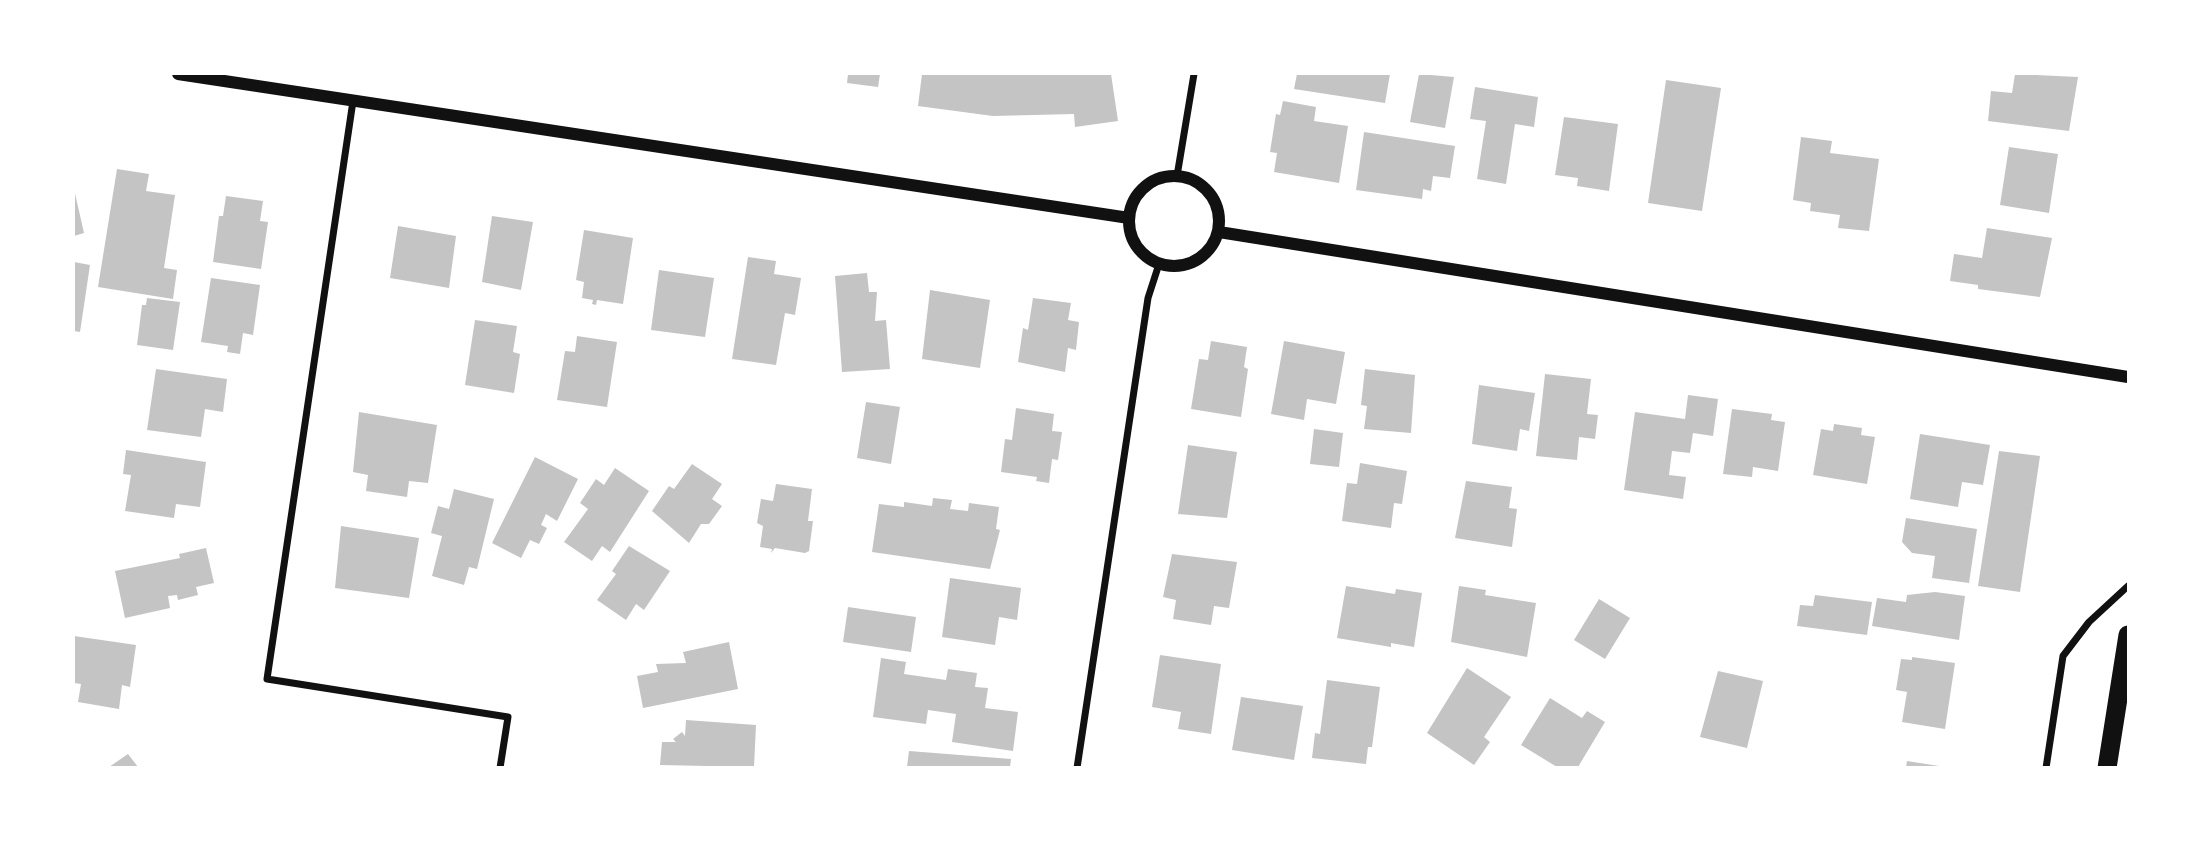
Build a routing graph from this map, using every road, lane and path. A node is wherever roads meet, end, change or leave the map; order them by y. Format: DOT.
graph roads {
  1 [pos="178,74"];
  2 [pos="1194,74"];
  3 [pos="353,101"];
  4 [pos="1177,176"];
  5 [pos="1129,218"];
  6 [pos="1219,232"];
  7 [pos="1159,264"];
  8 [pos="2129,377"];
  9 [pos="2129,586"];
  10 [pos="2129,635"];
  11 [pos="500,768"];
  12 [pos="1077,768"];
  13 [pos="2046,768"];
  14 [pos="2107,768"];
  1 -- 3 [label="street"];
  2 -- 4 [label="street"];
  3 -- 5 [label="street"];
  3 -- 11 [label="street"];
  4 -- 5 [label="street"];
  4 -- 6 [label="street"];
  5 -- 7 [label="street"];
  6 -- 7 [label="street"];
  6 -- 8 [label="street"];
  7 -- 12 [label="street"];
  9 -- 13 [label="street"];
  10 -- 14 [label="highway"];
}
